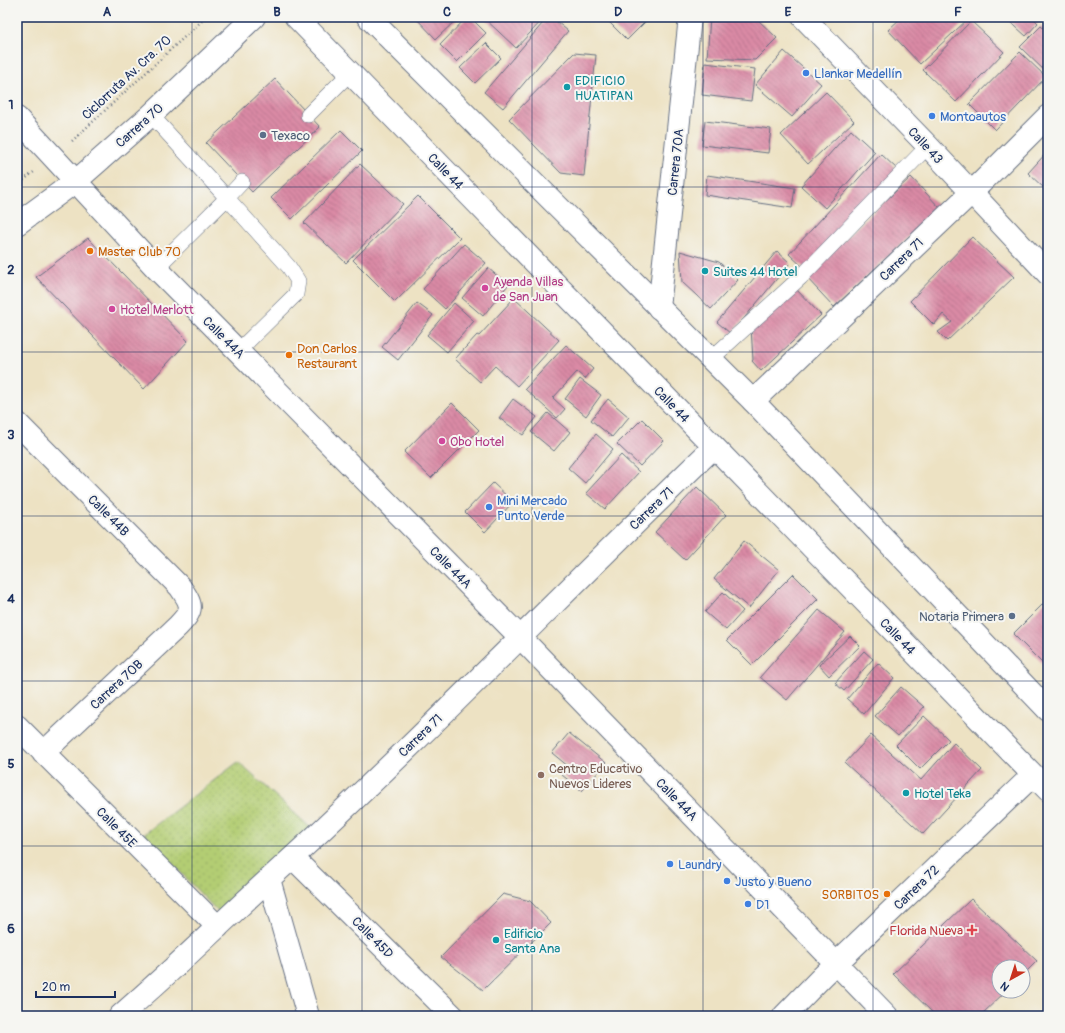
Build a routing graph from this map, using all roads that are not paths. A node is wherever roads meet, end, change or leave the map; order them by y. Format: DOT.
graph roads {
  1 [pos="254,17"];
  2 [pos="296,17"];
  3 [pos="368,17"];
  4 [pos="690,17"];
  5 [pos="803,17"];
  6 [pos="350,73"];
  7 [pos="151,115"];
  8 [pos="308,115"];
  9 [pos="1048,116"];
  10 [pos="17,118"];
  11 [pos="928,146"];
  12 [pos="76,181"];
  13 [pos="242,182"];
  14 [pos="971,193"];
  15 [pos="227,198"];
  16 [pos="17,224"];
  17 [pos="156,268"];
  18 [pos="1048,274"];
  19 [pos="659,308"];
  20 [pos="238,351"];
  21 [pos="711,359"];
  22 [pos="754,401"];
  23 [pos="17,423"];
  24 [pos="714,447"];
  25 [pos="189,614"];
  26 [pos="521,638"];
  27 [pos="1048,710"];
  28 [pos="17,726"];
  29 [pos="43,753"];
  30 [pos="1033,775"];
  31 [pos="1048,790"];
  32 [pos="293,858"];
  33 [pos="269,879"];
  34 [pos="218,927"];
  35 [pos="836,964"];
  36 [pos="120,1016"];
  37 [pos="308,1016"];
  38 [pos="453,1016"];
  39 [pos="784,1016"];
  40 [pos="887,1016"];
  1 -- 7 [label="street, Carrera 70"];
  2 -- 6 [label="street, Calle 44"];
  3 -- 19 [label="street"];
  4 -- 19 [label="street, Carrera 70A"];
  5 -- 11 [label="street, Calle 43"];
  6 -- 8 [label="lane"];
  6 -- 24 [label="street, Calle 44"];
  7 -- 12 [label="street, Carrera 70"];
  7 -- 15 [label="lane"];
  9 -- 14 [label="street, Carrera 71"];
  10 -- 12 [label="street, Calle 44A"];
  11 -- 14 [label="street, Calle 43"];
  11 -- 21 [label="lane"];
  12 -- 16 [label="street, Carrera 70"];
  12 -- 17 [label="street, Calle 44A"];
  13 -- 15 [label="lane"];
  14 -- 18 [label="street, Calle 43"];
  14 -- 22 [label="street, Carrera 71"];
  15 -- 17 [label="lane"];
  15 -- 20 [label="lane"];
  17 -- 20 [label="street, Calle 44A"];
  19 -- 21 [label="street"];
  20 -- 26 [label="street, Calle 44A"];
  21 -- 22 [label="street"];
  22 -- 27 [label="street"];
  23 -- 25 [label="street, Calle 44B"];
  24 -- 26 [label="street, Carrera 71"];
  24 -- 30 [label="street, Calle 44"];
  25 -- 29 [label="street, Carrera 70B"];
  26 -- 32 [label="street, Carrera 71"];
  26 -- 35 [label="street, Calle 44A"];
  28 -- 29 [label="street, Calle 45E"];
  29 -- 34 [label="street, Calle 45E"];
  30 -- 31 [label="street, Calle 44"];
  30 -- 35 [label="street, Carrera 72"];
  32 -- 33 [label="street, Carrera 71"];
  32 -- 38 [label="street, Calle 45D"];
  33 -- 34 [label="street, Carrera 71"];
  33 -- 37 [label="street"];
  34 -- 36 [label="street, Carrera 71"];
  35 -- 39 [label="street, Carrera 72"];
  35 -- 40 [label="street, Calle 44A"];
}
